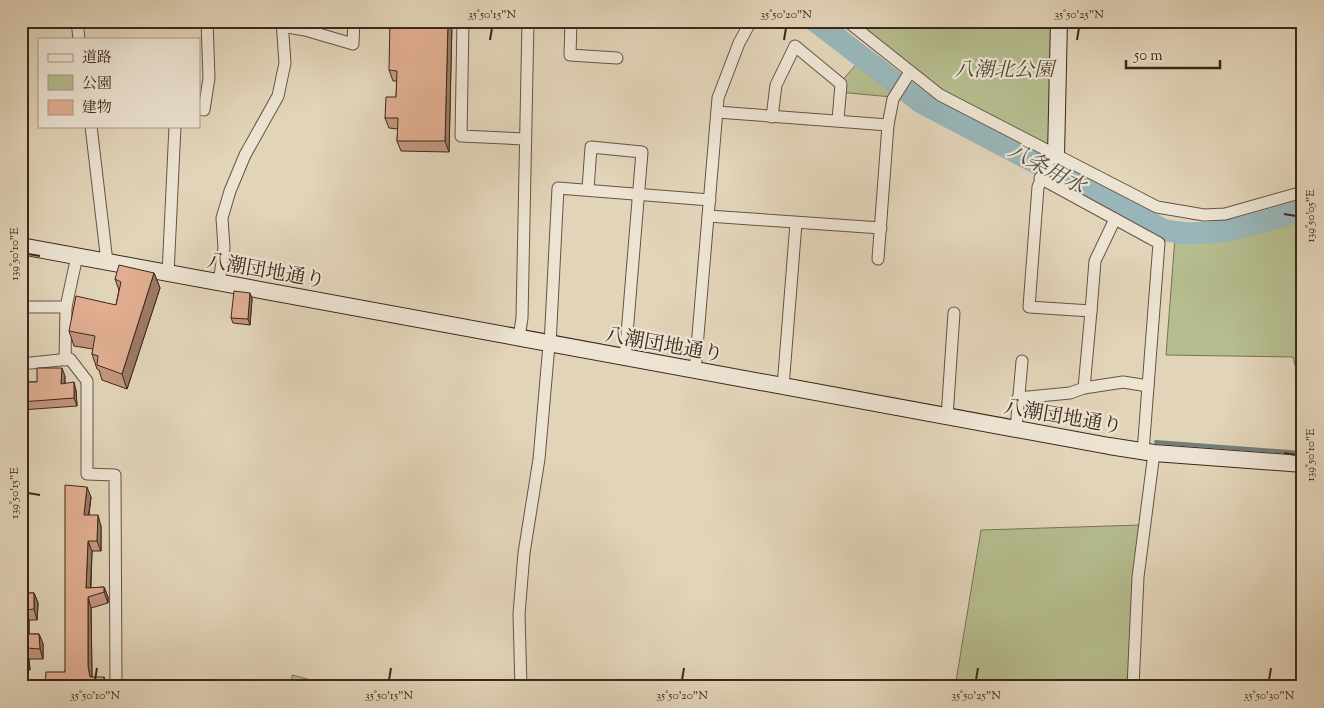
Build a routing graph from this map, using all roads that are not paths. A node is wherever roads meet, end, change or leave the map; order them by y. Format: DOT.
graph roads {
  1 [pos="77,21"];
  2 [pos="207,21"];
  3 [pos="354,21"];
  4 [pos="463,21"];
  5 [pos="528,21"];
  6 [pos="571,21"];
  7 [pos="752,21"];
  8 [pos="847,21"];
  9 [pos="1059,21"];
  10 [pos="282,24"];
  11 [pos="80,38"];
  12 [pos="617,58"];
  13 [pos="910,72"];
  14 [pos="200,109"];
  15 [pos="717,112"];
  16 [pos="772,117"];
  17 [pos="838,120"];
  18 [pos="888,124"];
  19 [pos="91,128"];
  20 [pos="175,128"];
  21 [pos="524,139"];
  22 [pos="1054,155"];
  23 [pos="1041,176"];
  24 [pos="588,189"];
  25 [pos="1303,192"];
  26 [pos="639,195"];
  27 [pos="710,200"];
  28 [pos="708,216"];
  29 [pos="1115,219"];
  30 [pos="796,223"];
  31 [pos="881,228"];
  32 [pos="21,246"];
  33 [pos="76,256"];
  34 [pos="878,259"];
  35 [pos="107,262"];
  36 [pos="168,274"];
  37 [pos="219,283"];
  38 [pos="66,306"];
  39 [pos="21,307"];
  40 [pos="1091,311"];
  41 [pos="954,313"];
  42 [pos="519,338"];
  43 [pos="550,345"];
  44 [pos="625,358"];
  45 [pos="65,360"];
  46 [pos="1022,361"];
  47 [pos="21,364"];
  48 [pos="695,371"];
  49 [pos="1148,386"];
  50 [pos="783,387"];
  51 [pos="1084,388"];
  52 [pos="1018,398"];
  53 [pos="947,416"];
  54 [pos="1016,429"];
  55 [pos="1148,452"];
  56 [pos="1303,464"];
  57 [pos="116,687"];
  58 [pos="521,687"];
  59 [pos="1133,687"];
  1 -- 11 [label="street"];
  2 -- 14 [label="street"];
  3 -- 10 [label="street"];
  4 -- 21 [label="street"];
  5 -- 21 [label="street"];
  6 -- 12 [label="street"];
  7 -- 15 [label="street"];
  8 -- 13 [label="street"];
  9 -- 22 [label="street"];
  10 -- 37 [label="street"];
  13 -- 18 [label="street"];
  13 -- 22 [label="street"];
  15 -- 16 [label="street"];
  15 -- 27 [label="street"];
  16 -- 17 [label="street"];
  16 -- 17 [label="street"];
  17 -- 18 [label="street"];
  18 -- 31 [label="street"];
  19 -- 35 [label="street"];
  20 -- 36 [label="street"];
  21 -- 42 [label="street"];
  22 -- 23 [label="street"];
  22 -- 25 [label="street"];
  23 -- 29 [label="street"];
  23 -- 40 [label="street"];
  24 -- 26 [label="street"];
  24 -- 26 [label="street"];
  24 -- 43 [label="street"];
  26 -- 27 [label="street"];
  26 -- 44 [label="street"];
  27 -- 28 [label="street"];
  28 -- 30 [label="street"];
  28 -- 48 [label="street"];
  29 -- 40 [label="street"];
  29 -- 49 [label="street"];
  30 -- 31 [label="street"];
  30 -- 50 [label="street"];
  31 -- 34 [label="street"];
  32 -- 33 [label="street, 八潮団地通り"];
  33 -- 35 [label="street, 八潮団地通り"];
  33 -- 38 [label="street"];
  35 -- 36 [label="street, 八潮団地通り"];
  36 -- 37 [label="street, 八潮団地通り"];
  37 -- 42 [label="street, 八潮団地通り"];
  38 -- 39 [label="street"];
  38 -- 45 [label="street"];
  40 -- 51 [label="street"];
  41 -- 53 [label="street"];
  42 -- 43 [label="street, 八潮団地通り"];
  43 -- 44 [label="street, 八潮団地通り"];
  43 -- 58 [label="street"];
  44 -- 48 [label="street, 八潮団地通り"];
  45 -- 47 [label="street"];
  45 -- 57 [label="street"];
  46 -- 52 [label="street"];
  48 -- 50 [label="street, 八潮団地通り"];
  49 -- 51 [label="street"];
  49 -- 55 [label="street"];
  50 -- 53 [label="street, 八潮団地通り"];
  51 -- 52 [label="street"];
  52 -- 54 [label="street"];
  53 -- 54 [label="street, 八潮団地通り"];
  54 -- 55 [label="street, 八潮団地通り"];
  55 -- 56 [label="street, 八潮団地通り"];
  55 -- 59 [label="street"];
}
